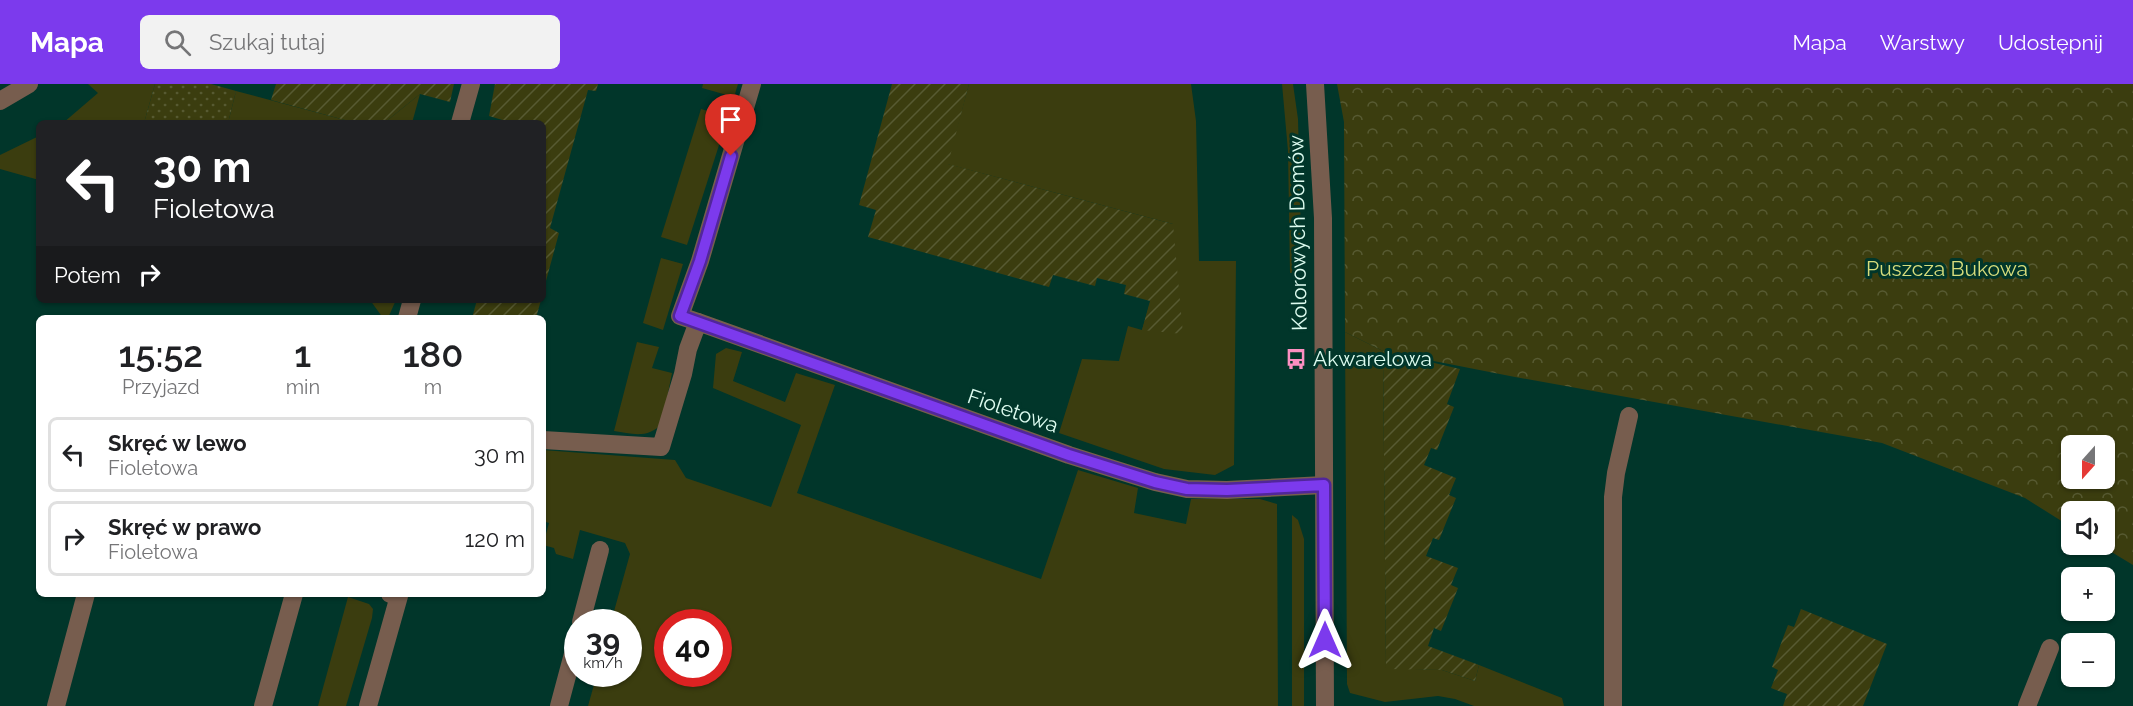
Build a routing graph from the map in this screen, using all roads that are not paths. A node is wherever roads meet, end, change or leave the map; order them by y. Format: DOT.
graph roads {
  1 [pos="29,84"];
  2 [pos="471,84"];
  3 [pos="752,84"];
  4 [pos="1315,84"];
  5 [pos="0,101"];
  6 [pos="461,120"];
  7 [pos="698,322"];
  8 [pos="1629,416"];
  9 [pos="546,440"];
  10 [pos="1324,485"];
  11 [pos="600,550"];
  12 [pos="86,597"];
  13 [pos="293,597"];
  14 [pos="395,597"];
  15 [pos="584,609"];
  16 [pos="2050,648"];
  17 [pos="564,687"];
  18 [pos="56,706"];
  19 [pos="263,706"];
  20 [pos="368,706"];
  21 [pos="559,706"];
  22 [pos="1325,706"];
  23 [pos="1613,706"];
  24 [pos="2027,706"];
  1 -- 5 [label="street"];
  2 -- 6 [label="street"];
  3 -- 7 [label="street, Fioletowa"];
  4 -- 10 [label="street, Kolorowych Domów"];
  7 -- 9 [label="street"];
  7 -- 10 [label="street, Fioletowa"];
  8 -- 23 [label="street"];
  10 -- 22 [label="street, Kolorowych Domów"];
  11 -- 15 [label="street"];
  12 -- 18 [label="street"];
  13 -- 19 [label="street"];
  14 -- 20 [label="street"];
  16 -- 24 [label="street"];
  17 -- 21 [label="street"];
}
